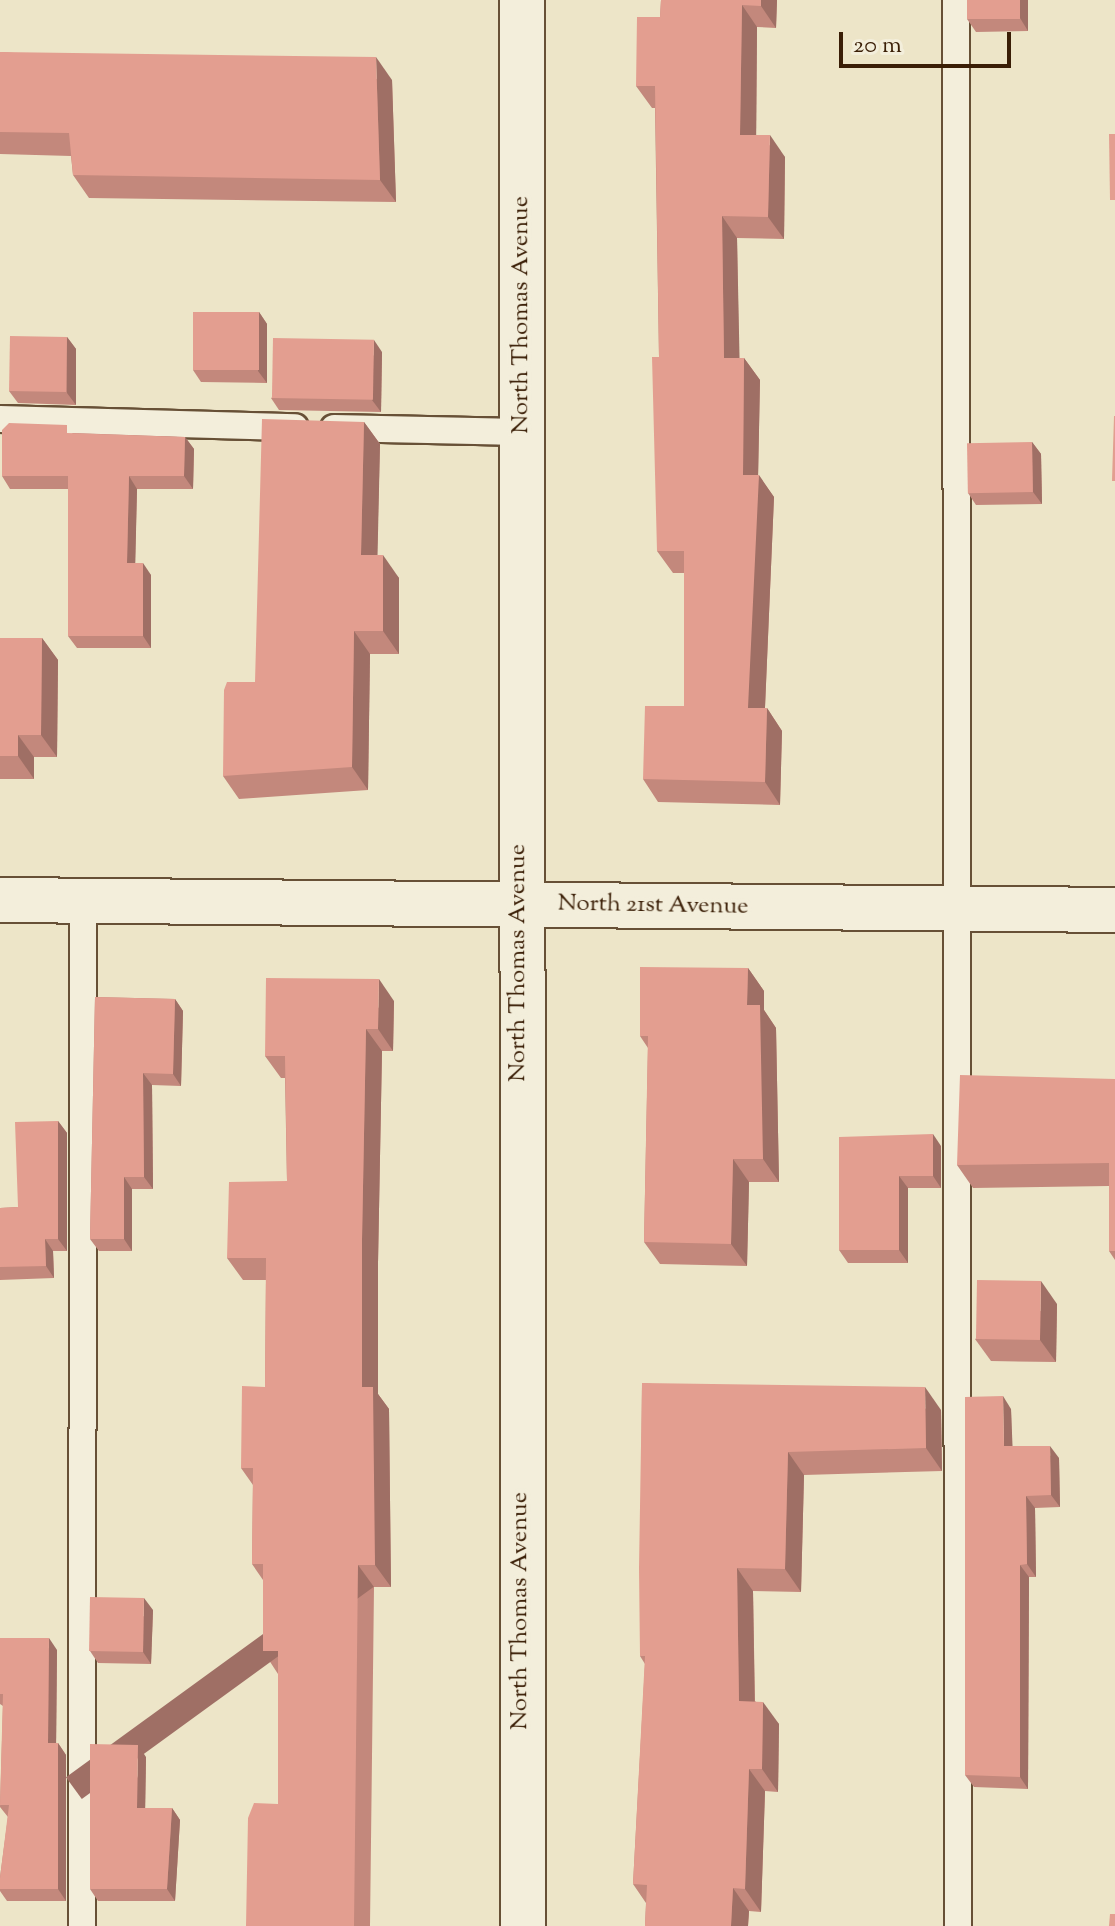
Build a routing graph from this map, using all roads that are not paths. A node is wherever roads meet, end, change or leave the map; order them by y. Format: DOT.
graph roads {
  1 [pos="522,0"];
  2 [pos="956,0"];
  3 [pos="0,419"];
  4 [pos="522,432"];
  5 [pos="0,900"];
  6 [pos="83,901"];
  7 [pos="518,904"];
  8 [pos="956,909"];
  9 [pos="1115,910"];
  10 [pos="82,1926"];
  11 [pos="523,1926"];
  12 [pos="958,1926"];
  1 -- 4 [label="street, North Thomas Avenue"];
  2 -- 8 [label="lane"];
  3 -- 4 [label="lane"];
  4 -- 7 [label="street, North Thomas Avenue"];
  5 -- 6 [label="street, North 21st Avenue"];
  6 -- 7 [label="street, North 21st Avenue"];
  6 -- 10 [label="lane"];
  7 -- 8 [label="street, North 21st Avenue"];
  7 -- 11 [label="street, North Thomas Avenue"];
  8 -- 9 [label="street, North 21st Avenue"];
  8 -- 12 [label="lane"];
}
